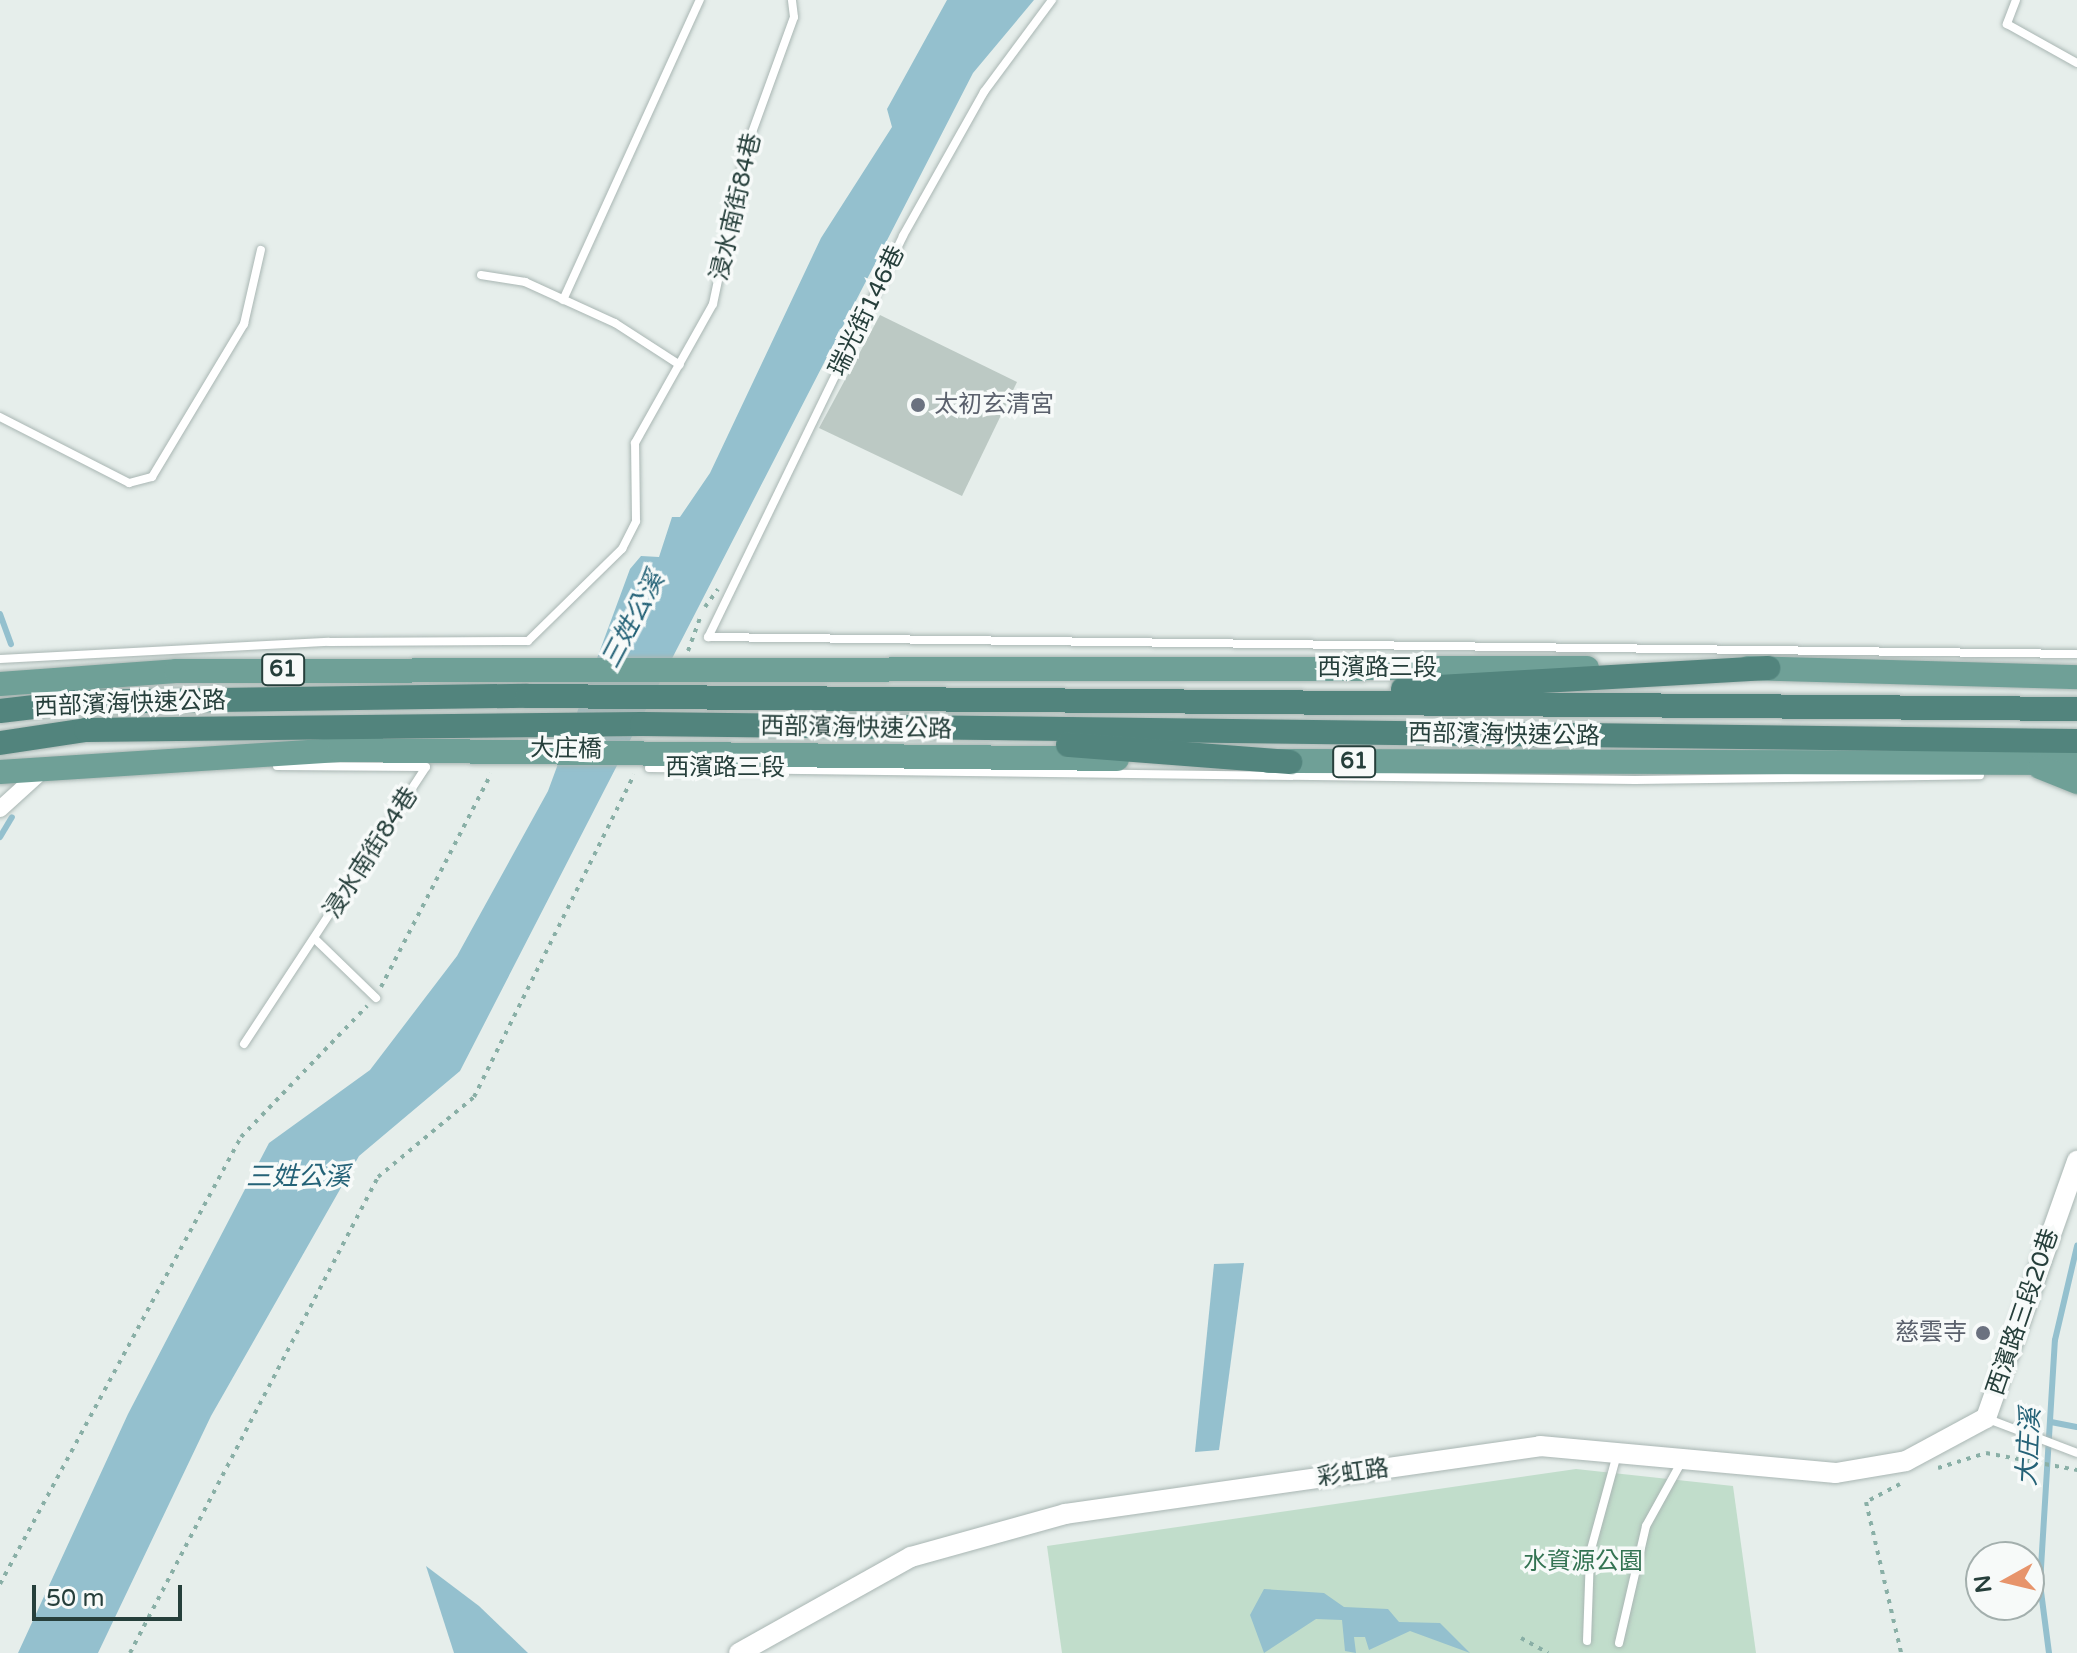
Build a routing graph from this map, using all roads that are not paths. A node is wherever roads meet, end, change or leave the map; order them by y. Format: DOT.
graph roads {
  1 [pos="700,0"];
  2 [pos="792,0"];
  3 [pos="1052,0"];
  4 [pos="2016,0"];
  5 [pos="2077,63"];
  6 [pos="261,250"];
  7 [pos="481,275"];
  8 [pos="563,300"];
  9 [pos="680,365"];
  10 [pos="0,417"];
  11 [pos="708,637"];
  12 [pos="2077,654"];
  13 [pos="0,659"];
  14 [pos="1768,668"];
  15 [pos="2077,677"];
  16 [pos="0,684"];
  17 [pos="1177,702"];
  18 [pos="2077,709"];
  19 [pos="0,711"];
  20 [pos="642,724"];
  21 [pos="536,725"];
  22 [pos="843,728"];
  23 [pos="2077,741"];
  24 [pos="0,743"];
  25 [pos="640,759"];
  26 [pos="1290,762"];
  27 [pos="2077,763"];
  28 [pos="78,765"];
  29 [pos="45,768"];
  30 [pos="2033,768"];
  31 [pos="0,772"];
  32 [pos="2077,782"];
  33 [pos="2077,792"];
  34 [pos="0,809"];
  35 [pos="315,939"];
  36 [pos="376,998"];
  37 [pos="244,1044"];
  38 [pos="2077,1161"];
  39 [pos="1986,1418"];
  40 [pos="1618,1450"];
  41 [pos="2077,1453"];
  42 [pos="1685,1456"];
  43 [pos="1587,1641"];
  44 [pos="1619,1643"];
  45 [pos="770,1645"];
  46 [pos="739,1653"];
  1 -- 8 [label="lane"];
  2 -- 9 [label="lane, 浸水南街84巷"];
  3 -- 11 [label="lane, 瑞光街146巷"];
  4 -- 5 [label="lane"];
  6 -- 10 [label="lane"];
  7 -- 8 [label="lane"];
  8 -- 9 [label="lane"];
  9 -- 13 [label="lane, 浸水南街84巷"];
  11 -- 12 [label="lane, 西濱路三段"];
  14 -- 15 [label="main road, 西濱路三段 / 61"];
  14 -- 16 [label="main road, 西濱路三段 / 61"];
  14 -- 17 [label="highway"];
  17 -- 18 [label="highway, 西部濱海快速公路 / 61"];
  17 -- 19 [label="highway, 西部濱海快速公路 / 61"];
  20 -- 21 [label="highway, 大庄橋 / 61"];
  20 -- 22 [label="highway, 西部濱海快速公路 / 61"];
  21 -- 24 [label="highway, 西部濱海快速公路 / 61"];
  22 -- 23 [label="highway, 西部濱海快速公路 / 61"];
  22 -- 26 [label="highway"];
  25 -- 26 [label="main road, 西濱路三段 / 61"];
  25 -- 28 [label="main road, 大庄橋 / 61"];
  25 -- 30 [label="lane, 西濱路三段"];
  26 -- 30 [label="main road, 西濱路三段 / 61"];
  27 -- 30 [label="main road, 西濱路三段 / 61"];
  28 -- 29 [label="main road, 61"];
  28 -- 35 [label="lane, 浸水南街84巷"];
  29 -- 31 [label="main road, 61"];
  29 -- 34 [label="street"];
  30 -- 32 [label="main road"];
  30 -- 33 [label="lane"];
  35 -- 36 [label="lane, 浸水南街84巷"];
  35 -- 37 [label="lane, 浸水南街84巷"];
  38 -- 39 [label="street, 西濱路三段20巷"];
  39 -- 41 [label="lane"];
  39 -- 42 [label="street, 彩虹路"];
  40 -- 42 [label="street, 彩虹路"];
  40 -- 43 [label="lane"];
  40 -- 45 [label="street, 彩虹路"];
  42 -- 44 [label="lane"];
  45 -- 46 [label="street, 彩虹路"];
}
